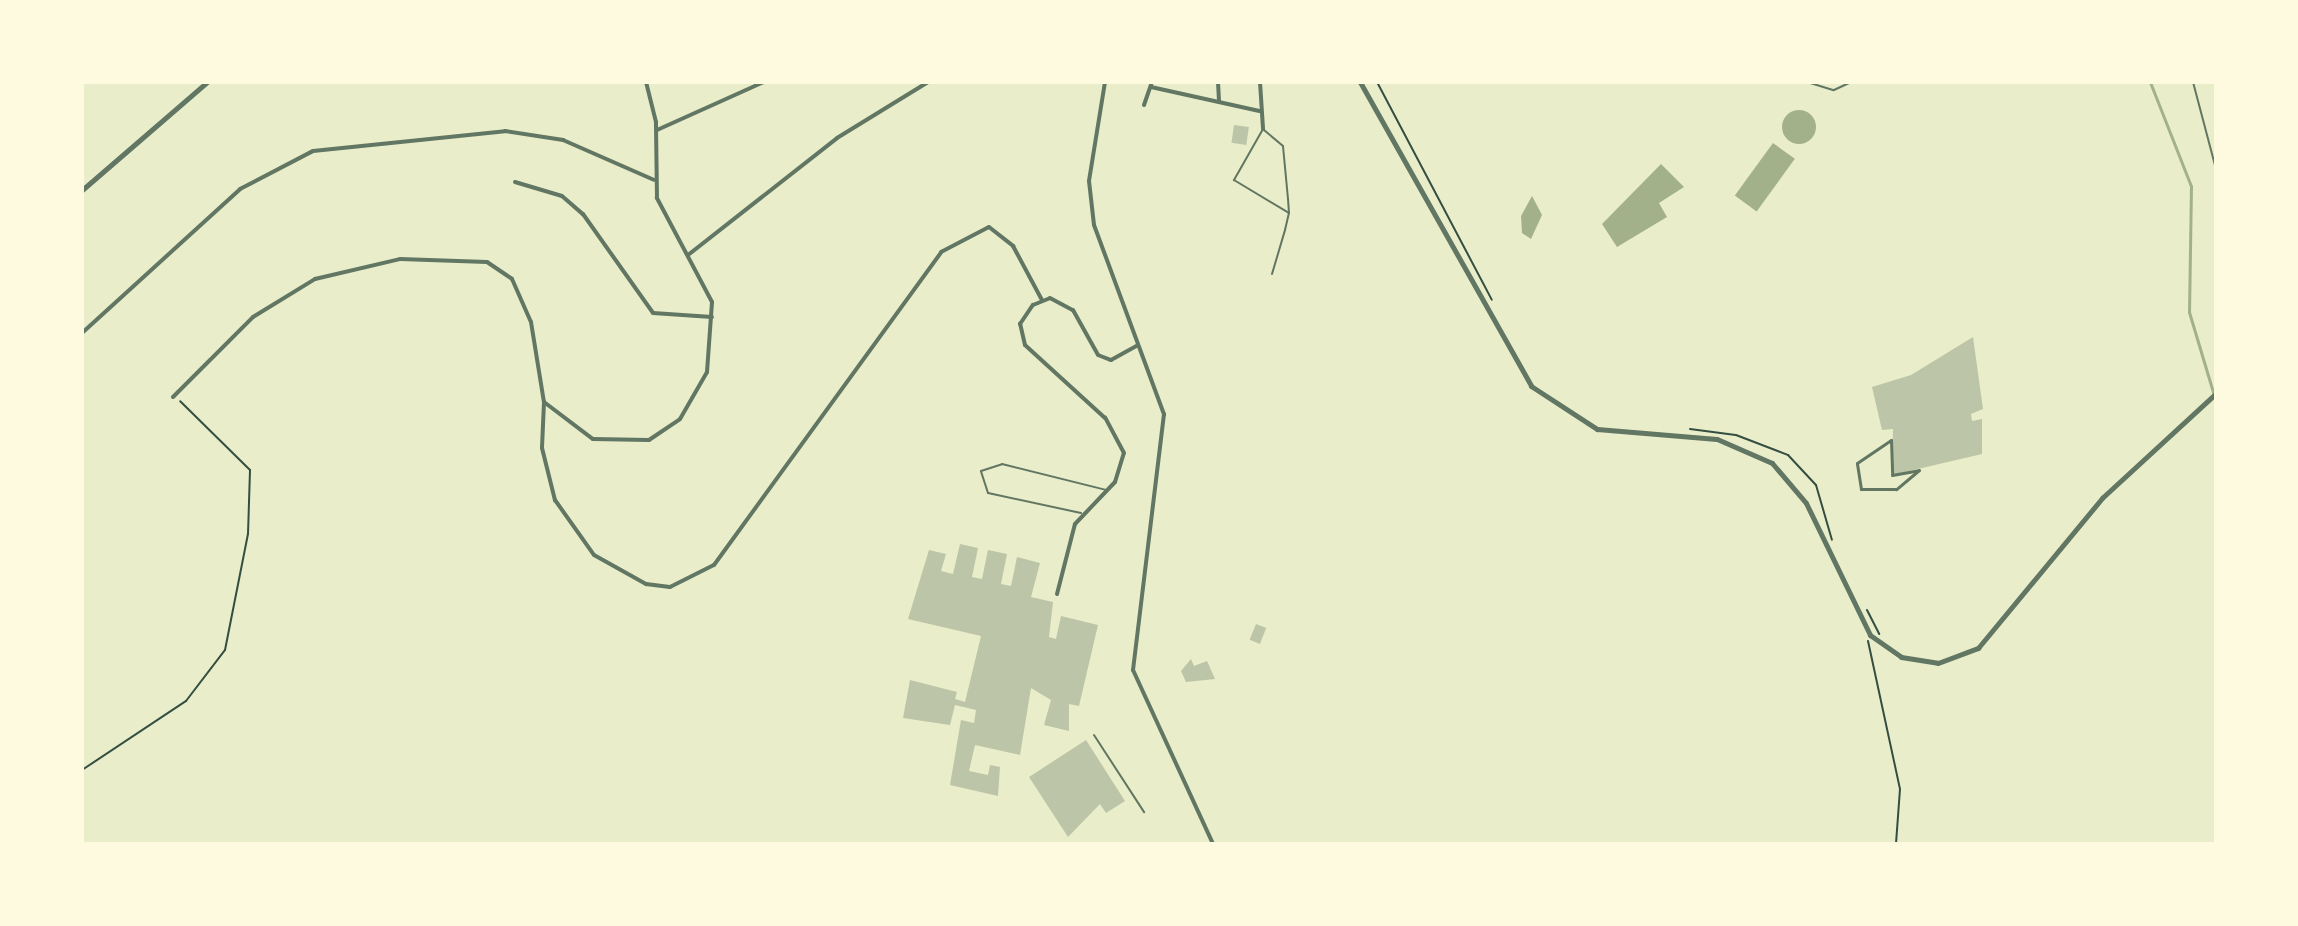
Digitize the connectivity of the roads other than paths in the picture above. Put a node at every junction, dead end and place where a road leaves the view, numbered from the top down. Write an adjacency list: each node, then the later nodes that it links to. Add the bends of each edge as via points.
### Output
1 (207, 82): 21 (street)
2 (646, 82): 17 (street)
3 (764, 82): 17 (street)
4 (928, 82): 23 (street, via 837,138)
5 (1105, 82): 28 (street, via 1091,205 1103,261)
6 (1218, 82): 13 (street)
7 (1260, 82): 15 (street)
8 (1360, 82): 29 (street, via 1531,386 1562,412 1610,433 1717,439 1772,463 1806,503 1870,635 1901,657 1938,663 1978,648 2102,498)
9 (1807, 82): 10 (lane, via 1834,90)
10 (1851, 82)
11 (2193, 82): 18 (lane)
12 (1151, 85): 13 (street); 14 (street)
13 (1219, 102): 15 (street)
14 (1144, 105)
15 (1259, 111): 16 (street)
16 (1263, 129): 22 (lane, via 1283,146); 22 (lane, via 1234,180)
17 (657, 130): 19 (street)
18 (2216, 169)
19 (654, 180): 23 (street); 27 (street, via 591,149 505,131 313,151 240,189)
20 (515, 182): 26 (street, via 573,204 616,251 653,313)
21 (82, 190)
22 (1289, 213): 24 (lane)
23 (688, 255): 26 (street, via 710,296)
24 (1272, 274)
25 (1042, 300): 28 (street, via 1073,310 1104,359); 31 (street, via 1013,246 989,227 941,252 714,565 679,585 656,587 624,575 579,539 548,484); 33 (street, via 1022,318 1022,338 1120,440 1123,464)
26 (712, 317): 31 (street, via 702,384 680,419 658,436 629,444 593,439)
27 (82, 333)
28 (1136, 346): 38 (street, via 1162,403 1165,428 1133,670)
29 (2216, 393)
30 (173, 397): 31 (street, via 237,331 298,287 344,268 458,256 494,266 519,288)
31 (544, 402)
32 (1891, 440): 32 (street, via 1857,463 1861,489 1896,489 1919,470 1892,475)
33 (1107, 491): 34 (street); 34 (lane, via 1002,464 981,471 988,493)
34 (1081, 513): 35 (street)
35 (1057, 594)
36 (1094, 735): 37 (lane)
37 (1144, 812)
38 (1213, 844)

